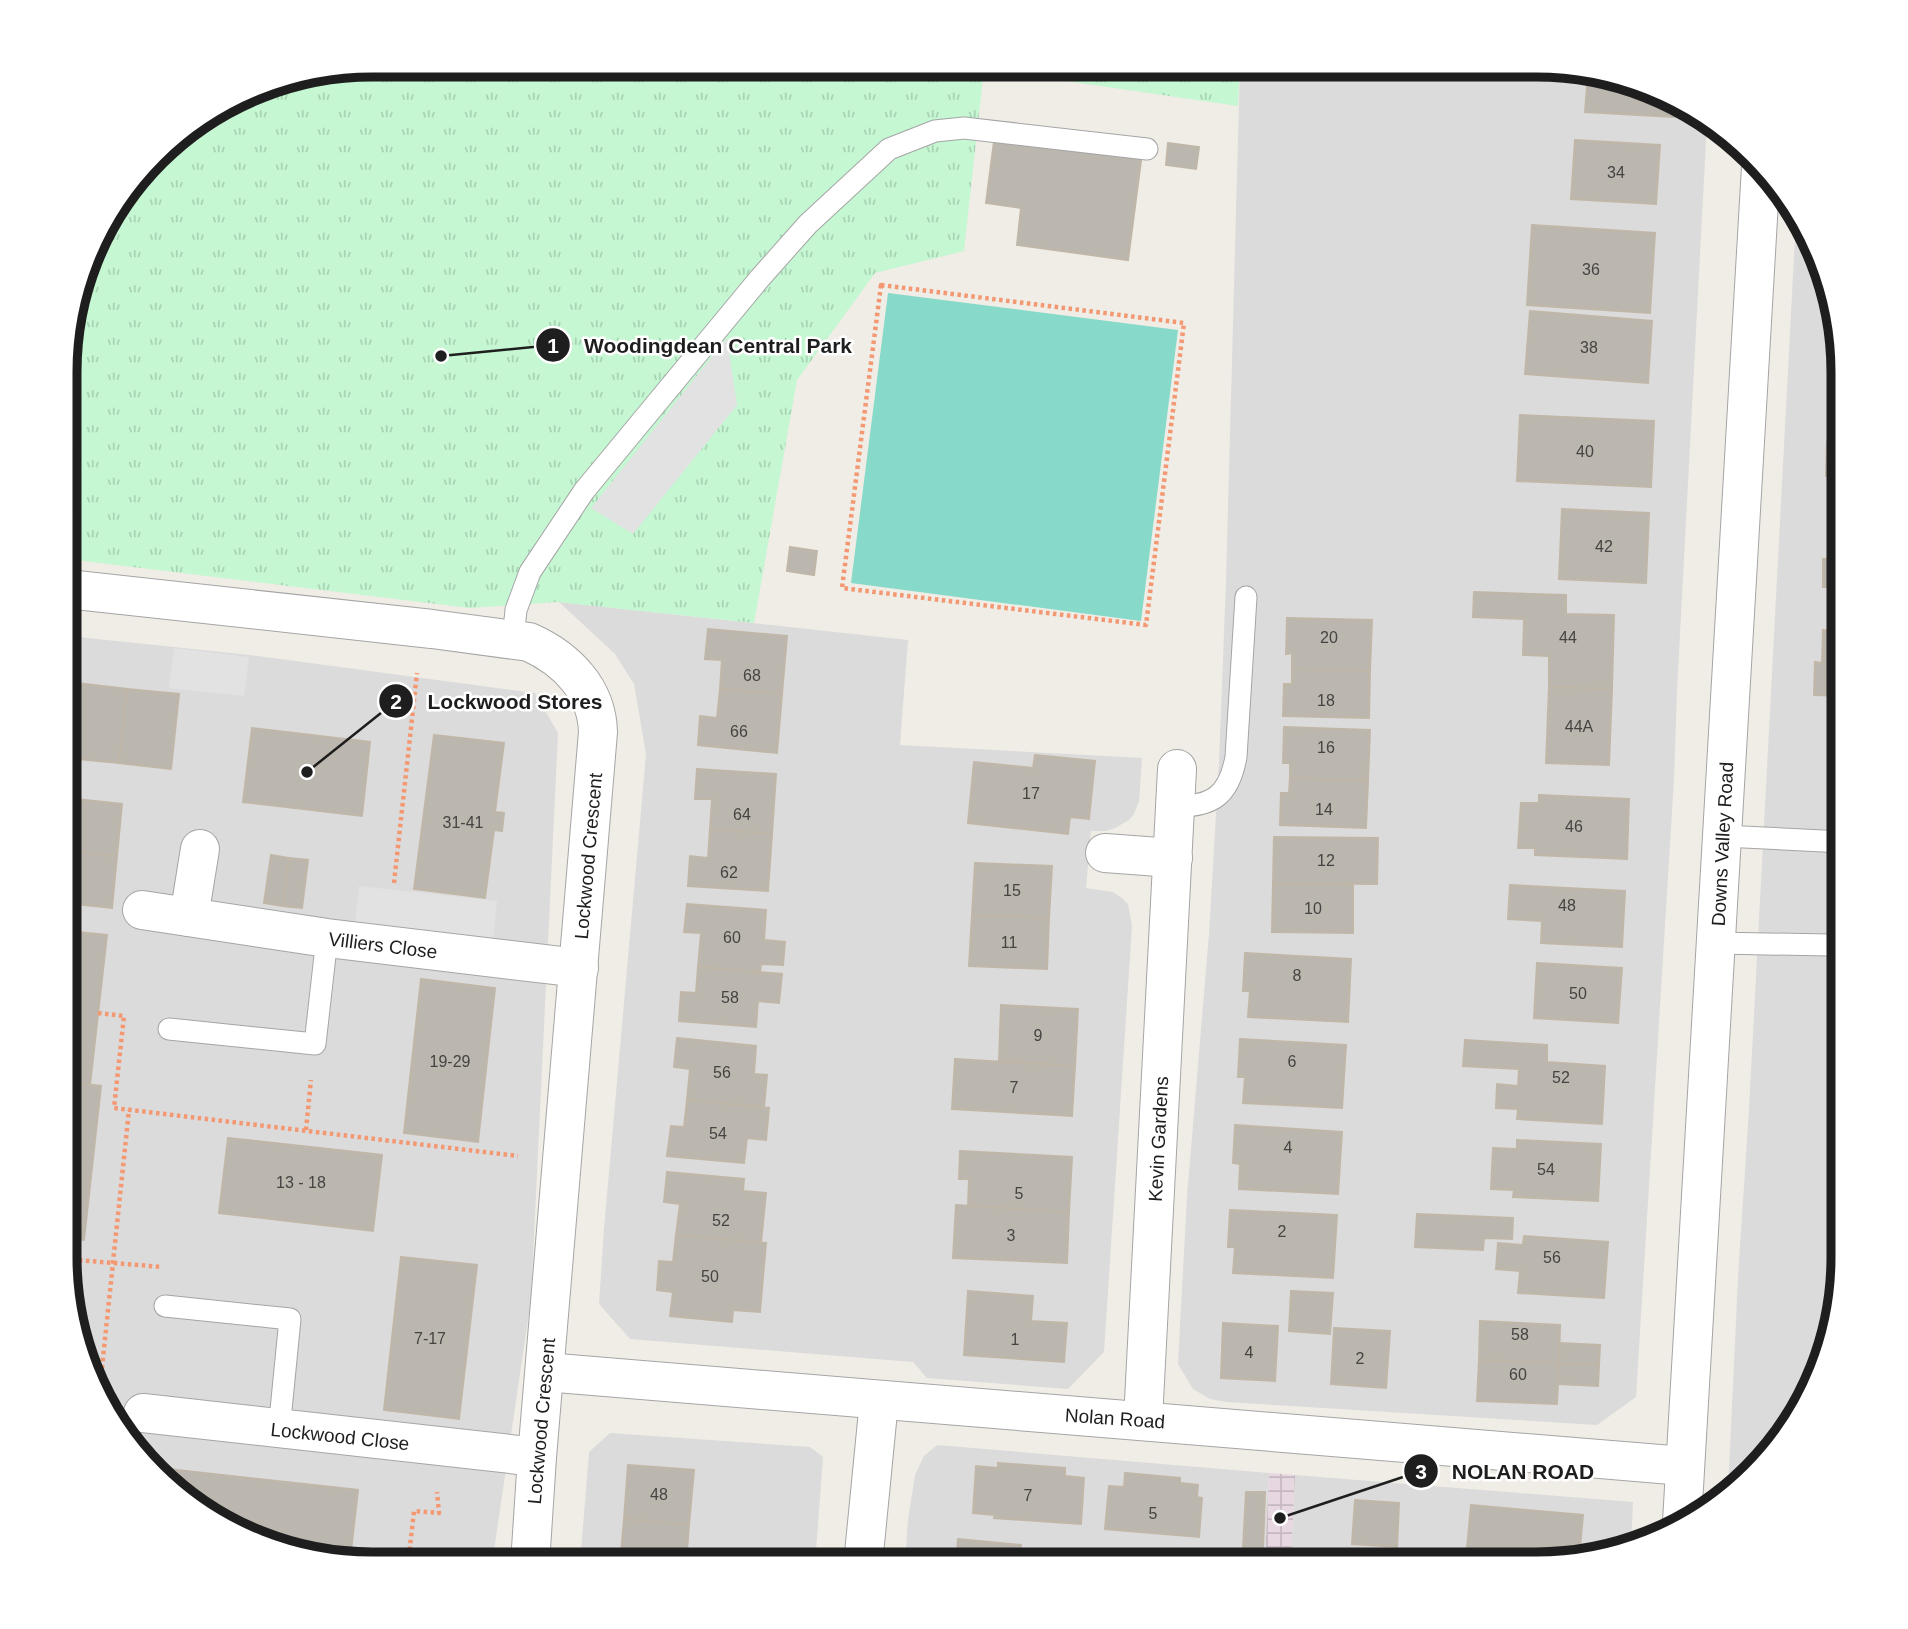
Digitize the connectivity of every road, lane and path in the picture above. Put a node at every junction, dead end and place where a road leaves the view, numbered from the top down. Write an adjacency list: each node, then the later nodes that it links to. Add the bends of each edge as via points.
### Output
1 (1147, 149): 6 (lane, via 975,127 936,131 888,149 808,224 760,278 584,491 530,572 516,610)
2 (1760, 180): 11 (street, Downs Valley Road)
3 (881, 285): 3 (path, via 1184,323 1146,625 842,588)
4 (77, 590): 6 (street, Lockwood Crescent)
5 (1246, 597): 8 (lane, via 1233,773 1213,800 1194,806)
6 (513, 639): 22 (street, Lockwood Crescent, via 543,648 570,668 596,711)
7 (418, 666): 16 (path)
8 (1176, 787): 15 (street, Kevin Gardens)
9 (77, 794): 10 (path)
10 (80, 794)
11 (1723, 836): 12 (lane); 20 (street, Downs Valley Road)
12 (1831, 841)
13 (200, 849): 18 (street)
14 (1105, 853): 15 (street)
15 (1173, 859): 36 (street, Kevin Gardens)
16 (394, 883)
17 (142, 910): 18 (street, Villiers Close)
18 (189, 917): 19 (street, Villiers Close)
19 (327, 938): 22 (street, Villiers Close); 25 (lane)
20 (1716, 943): 21 (lane); 39 (street, Downs Valley Road)
21 (1829, 945)
22 (579, 968): 32 (street, Lockwood Crescent)
23 (98, 1013): 26 (path, via 124,1016 114,1108)
24 (169, 1029): 25 (lane)
25 (314, 1044): 27 (path)
26 (129, 1110): 27 (path); 30 (path)
27 (306, 1130): 28 (path)
28 (522, 1156)
29 (77, 1260): 30 (path)
30 (113, 1263): 31 (path, via 170,1268); 33 (path)
31 (165, 1306): 37 (lane, via 290,1319)
32 (545, 1372): 34 (street, Nolan Road); 38 (street, Lockwood Crescent)
33 (101, 1375)
34 (879, 1401): 36 (street, Nolan Road); 44 (street)
35 (143, 1413): 37 (street, Lockwood Close)
36 (1143, 1420): 39 (street, Nolan Road)
37 (279, 1430): 38 (street, Lockwood Close)
38 (537, 1457): 43 (street, Lockwood Crescent)
39 (1684, 1466): 41 (street, Downs Valley Road)
40 (436, 1487): 42 (path, via 439,1513 414,1511)
41 (1682, 1513)
42 (409, 1552)
43 (531, 1552)
44 (864, 1552)

